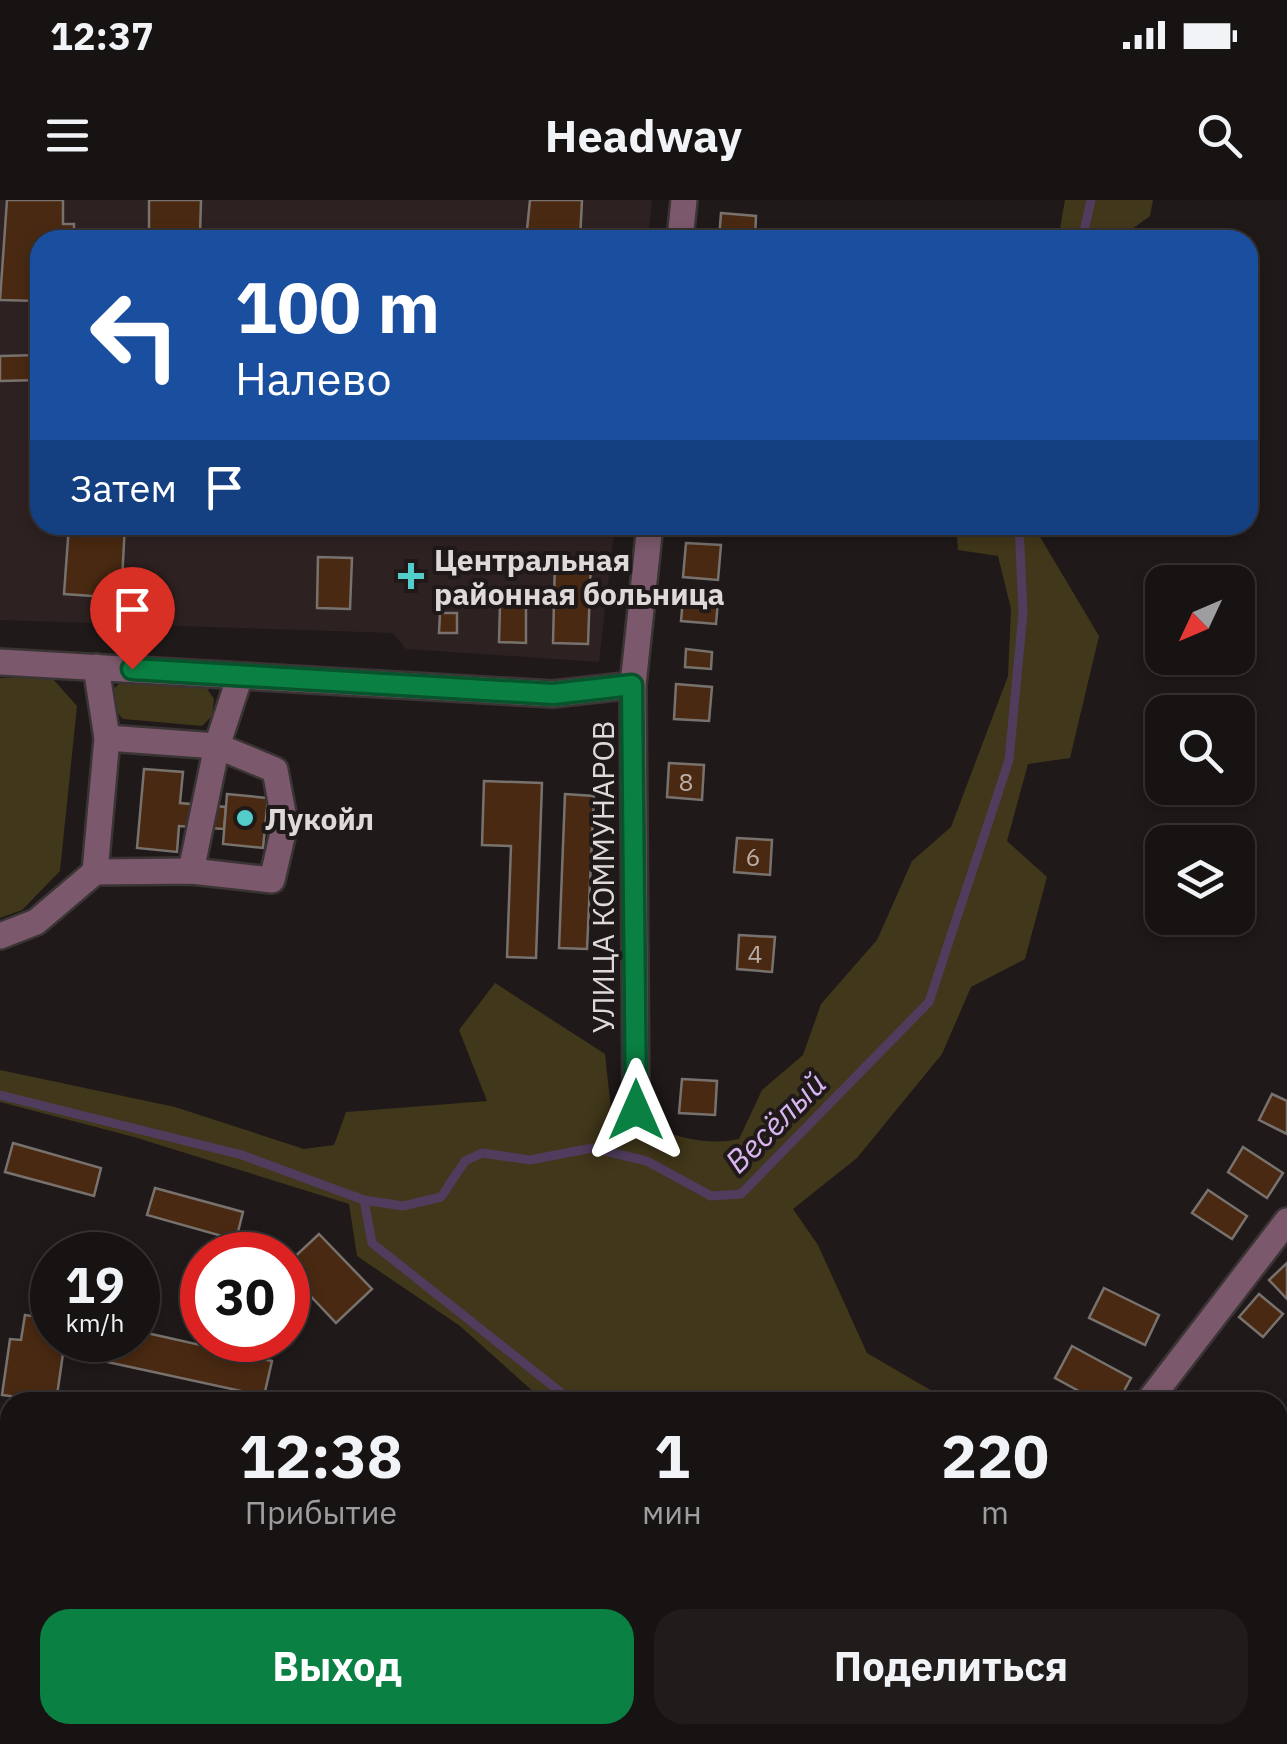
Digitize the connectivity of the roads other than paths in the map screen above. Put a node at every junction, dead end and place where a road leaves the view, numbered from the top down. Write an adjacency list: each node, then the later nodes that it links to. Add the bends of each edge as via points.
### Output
1 (684, 200): 2 (street)
2 (681, 230)
3 (649, 535): 7 (street, УЛИЦА КОММУНАРОВ)
4 (0, 662): 5 (street)
5 (96, 667): 6 (street); 8 (street)
6 (240, 676): 7 (street, via 553,694); 9 (street)
7 (632, 685): 13 (street, УЛИЦА КОММУНАРОВ)
8 (107, 738): 9 (street); 11 (street)
9 (217, 746): 10 (street); 10 (street, via 275,770 285,824 272,880)
10 (191, 870): 11 (street)
11 (94, 872): 12 (street, via 36,922)
12 (0, 936)
13 (636, 1110)
14 (1287, 1220): 15 (street)
15 (1156, 1392)

